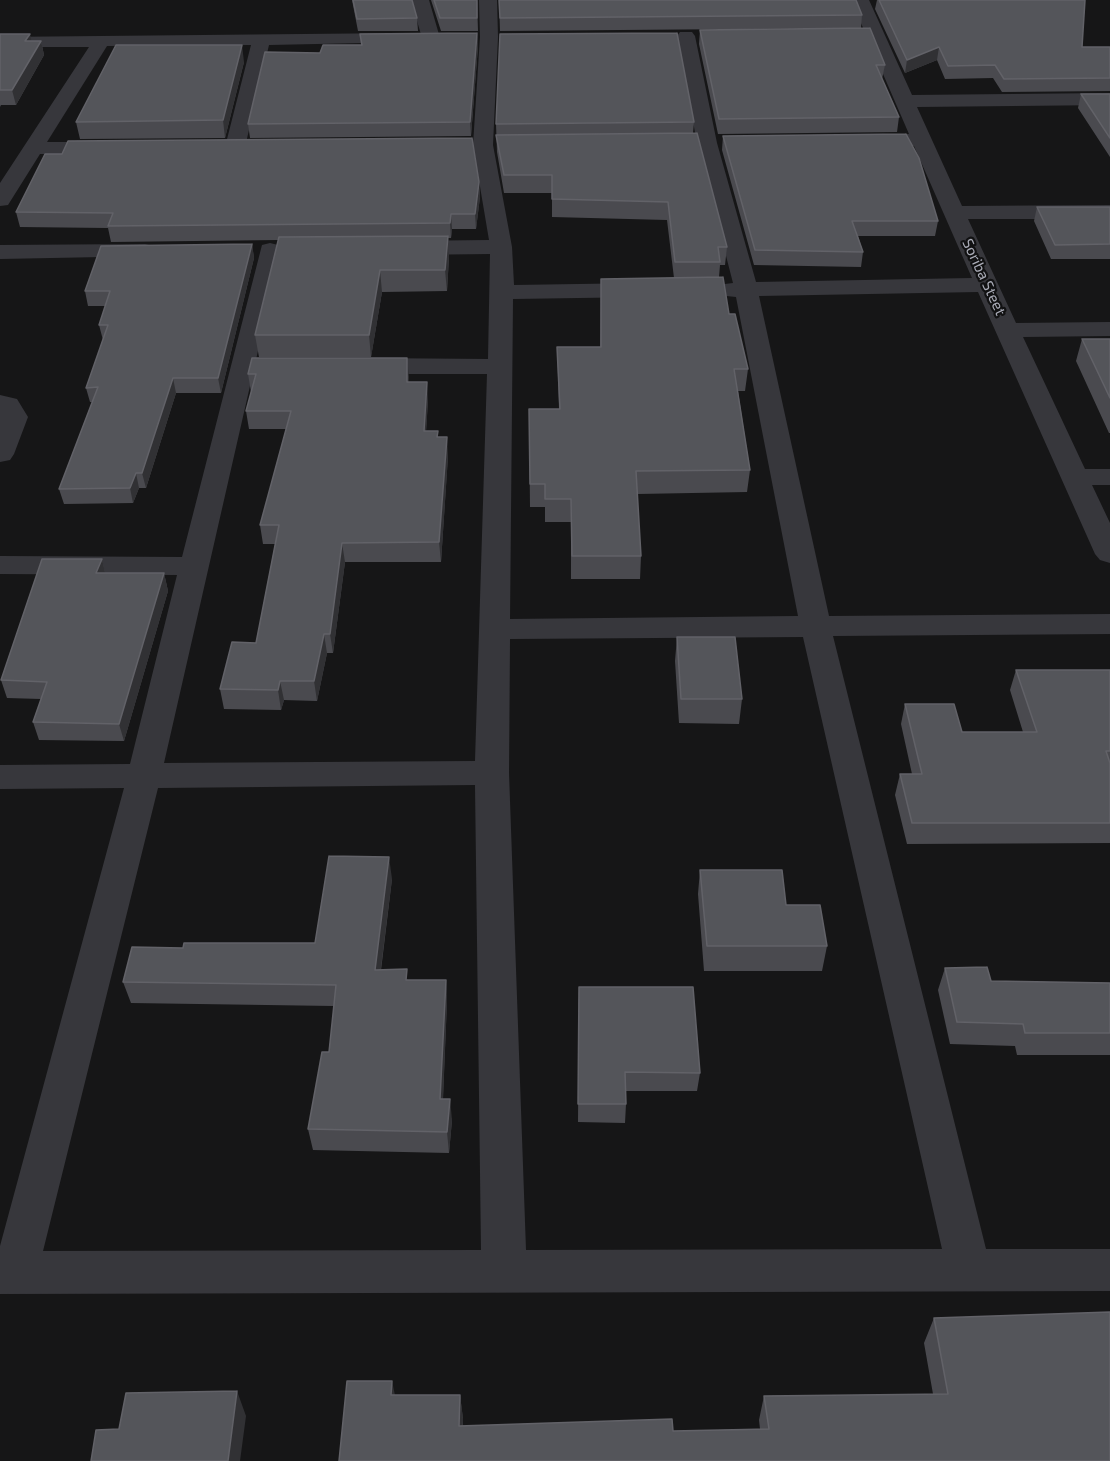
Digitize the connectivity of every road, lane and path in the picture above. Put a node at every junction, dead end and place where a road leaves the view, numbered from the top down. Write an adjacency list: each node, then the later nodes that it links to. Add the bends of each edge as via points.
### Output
1 (420, 0): 8 (street)
2 (488, 0): 7 (street)
3 (868, 1): 5 (street, Soriba Steet)
4 (853, 35): 5 (street)
5 (877, 35): 13 (street, Soriba Steet)
6 (686, 36): 30 (street, via 707,143)
7 (480, 37): 8 (street); 24 (street, via 483,145)
8 (430, 38): 9 (street)
9 (261, 40): 11 (street); 17 (street)
10 (0, 42): 11 (street)
11 (101, 42): 19 (street)
12 (1110, 99): 13 (street)
13 (905, 101): 14 (street, Soriba Steet)
14 (922, 140): 15 (street); 23 (street, Soriba Steet)
15 (839, 141)
16 (211, 147): 17 (street)
17 (235, 147): 18 (street)
18 (259, 147)
19 (32, 148): 20 (street); 21 (street)
20 (128, 148)
21 (1, 195)
22 (1110, 212): 23 (street)
23 (955, 213): 29 (street, Soriba Steet)
24 (501, 247): 25 (street); 33 (street)
25 (386, 249)
26 (270, 250): 44 (street, via 254,366)
27 (164, 251): 28 (street)
28 (0, 252)
29 (986, 285): 30 (street); 35 (street, Soriba Steet)
30 (746, 289): 32 (street); 46 (street)
31 (664, 290): 33 (street)
32 (699, 290)
33 (502, 292): 37 (street)
34 (1110, 329): 35 (street)
35 (1008, 330): 40 (street, Soriba Steet)
36 (336, 366): 37 (street)
37 (500, 366): 47 (street)
38 (0, 403): 39 (street, via 8,405 15,417)
39 (0, 454)
40 (1074, 477): 41 (street); 42 (street, Soriba Steet)
41 (1110, 477)
42 (1110, 554)
43 (0, 565): 44 (street)
44 (194, 566): 49 (street)
45 (1110, 624): 46 (street)
46 (816, 628): 47 (street); 53 (street)
47 (495, 629): 48 (street)
48 (492, 773): 49 (street); 52 (street)
49 (144, 776): 50 (street); 54 (street)
50 (0, 777)
51 (1110, 1270): 53 (street)
52 (504, 1271): 53 (street); 54 (street)
53 (969, 1271)
54 (7, 1273)

